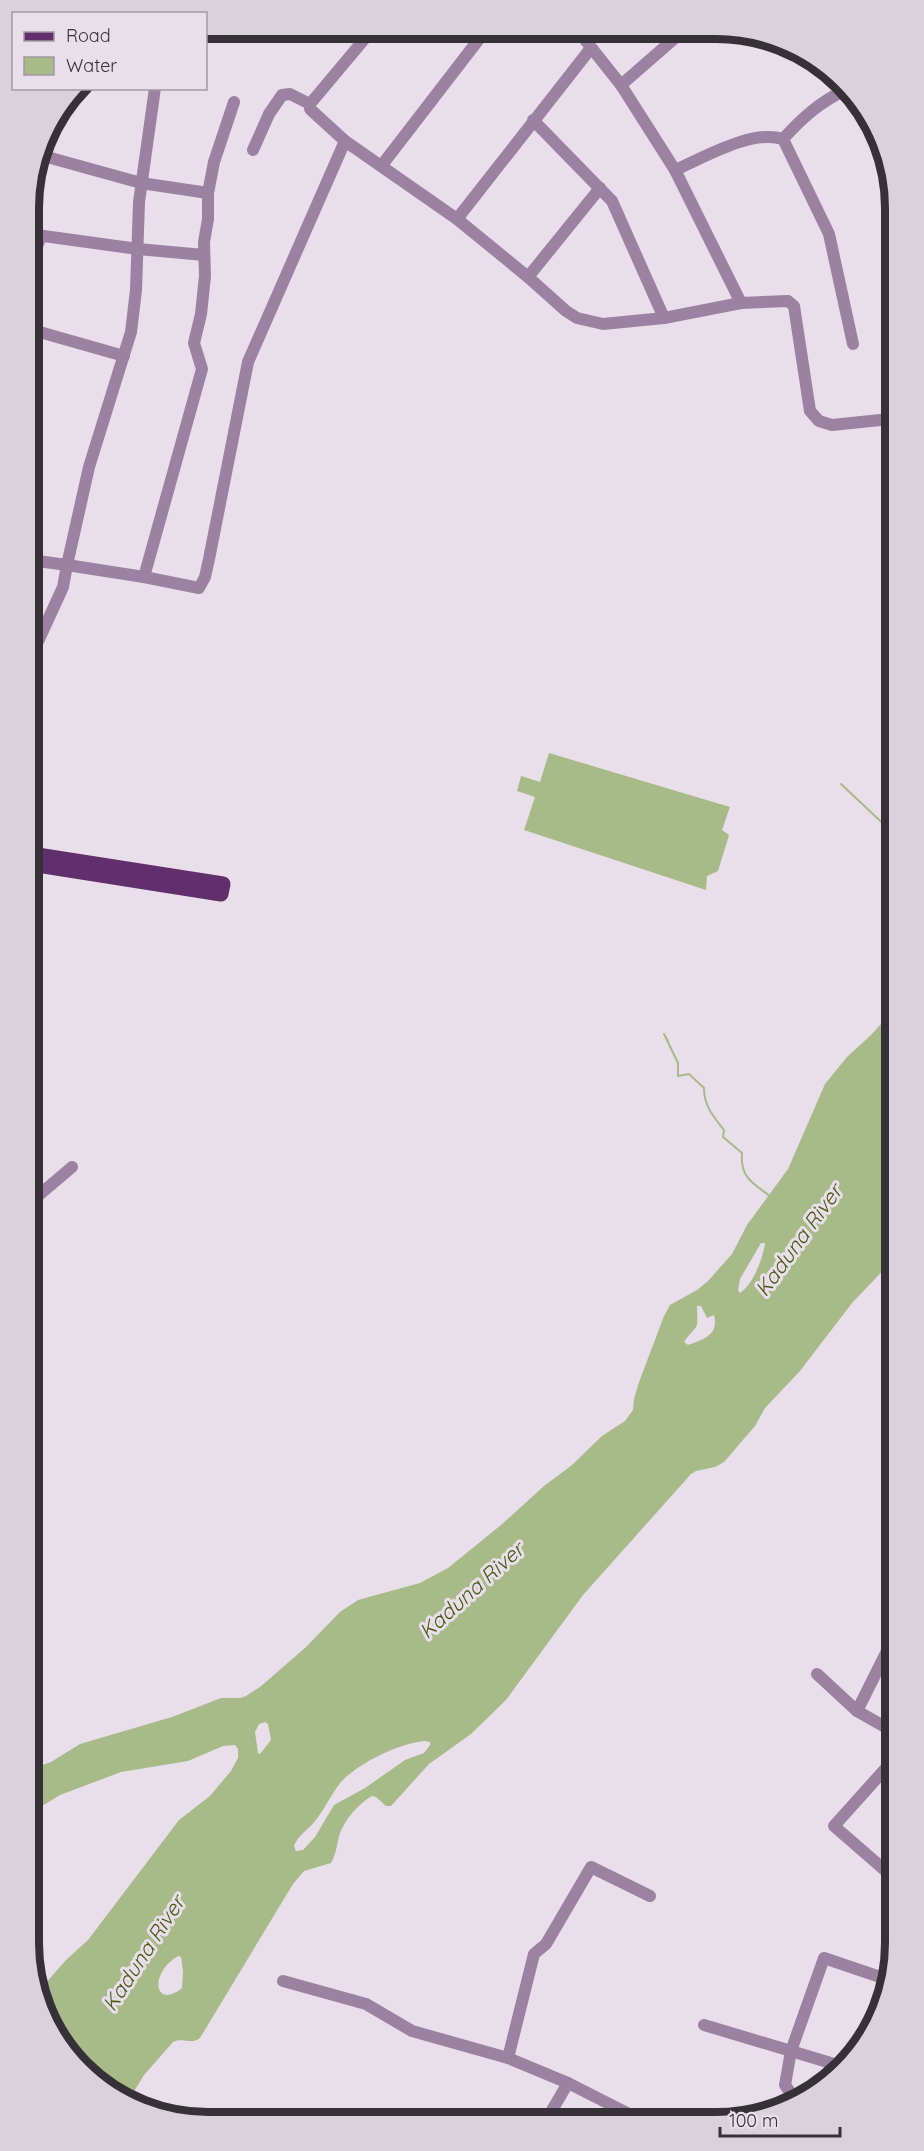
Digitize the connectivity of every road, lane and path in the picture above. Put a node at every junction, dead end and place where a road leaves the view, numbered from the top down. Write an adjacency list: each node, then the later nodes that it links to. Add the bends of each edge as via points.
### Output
1 (364, 39): 10 (street)
2 (479, 39): 16 (street)
3 (584, 39): 5 (street)
4 (675, 39): 6 (street)
5 (591, 48): 6 (street); 11 (street)
6 (621, 85): 17 (street)
7 (155, 90): 18 (street)
8 (839, 93): 12 (street, via 803,117)
9 (234, 102): 20 (street)
10 (310, 104): 13 (street, via 310,109); 14 (street, via 290,94 282,95)
11 (532, 120): 19 (street); 21 (street)
12 (783, 139): 17 (street, via 772,136 746,140); 29 (street, via 829,234)
13 (345, 141): 16 (street); 34 (street, via 248,362 202,584 199,588)
14 (253, 150)
15 (47, 157): 18 (street)
16 (382, 165): 21 (street)
17 (675, 170): 26 (street)
18 (141, 183): 20 (street); 23 (street)
19 (600, 188): 25 (street); 27 (street, via 620,217)
20 (208, 193): 24 (street)
21 (457, 219): 25 (street)
22 (39, 236): 23 (street)
23 (138, 249): 24 (street); 30 (street, via 131,332)
24 (204, 255): 34 (street, via 201,314 194,344 202,369)
25 (528, 277): 27 (street, via 566,311 586,321 603,324)
26 (741, 303): 27 (street); 31 (street, via 788,301 794,306 810,411 819,421 832,425)
27 (664, 318)
28 (39, 332): 30 (street)
29 (853, 345)
30 (124, 356): 33 (street, via 89,467)
31 (885, 420)
32 (39, 561): 33 (street)
33 (67, 566): 34 (street); 36 (street, via 63,587)
34 (144, 577)
35 (39, 623): 36 (street)
36 (46, 623): 37 (street)
37 (39, 639)
38 (39, 856): 40 (main road)
39 (39, 864): 40 (main road)
40 (81, 867): 41 (main road, via 223,884)
41 (221, 894)
42 (72, 1167): 43 (street)
43 (39, 1196)
44 (885, 1655): 46 (street)
45 (817, 1674): 46 (street)
46 (857, 1711): 47 (street)
47 (885, 1727)
48 (885, 1768): 49 (street, via 834,1826)
49 (885, 1870)
50 (650, 1896): 55 (street, via 591,1867 546,1944 534,1954)
51 (882, 1977): 54 (street, via 824,1958)
52 (283, 1981): 55 (street, via 366,2004 412,2031)
53 (704, 2025): 54 (street)
54 (791, 2052): 56 (street); 58 (street, via 785,2085)
55 (508, 2058): 57 (street)
56 (833, 2064)
57 (568, 2083): 59 (street); 60 (street)
58 (791, 2095)
59 (551, 2112)
60 (625, 2112)

